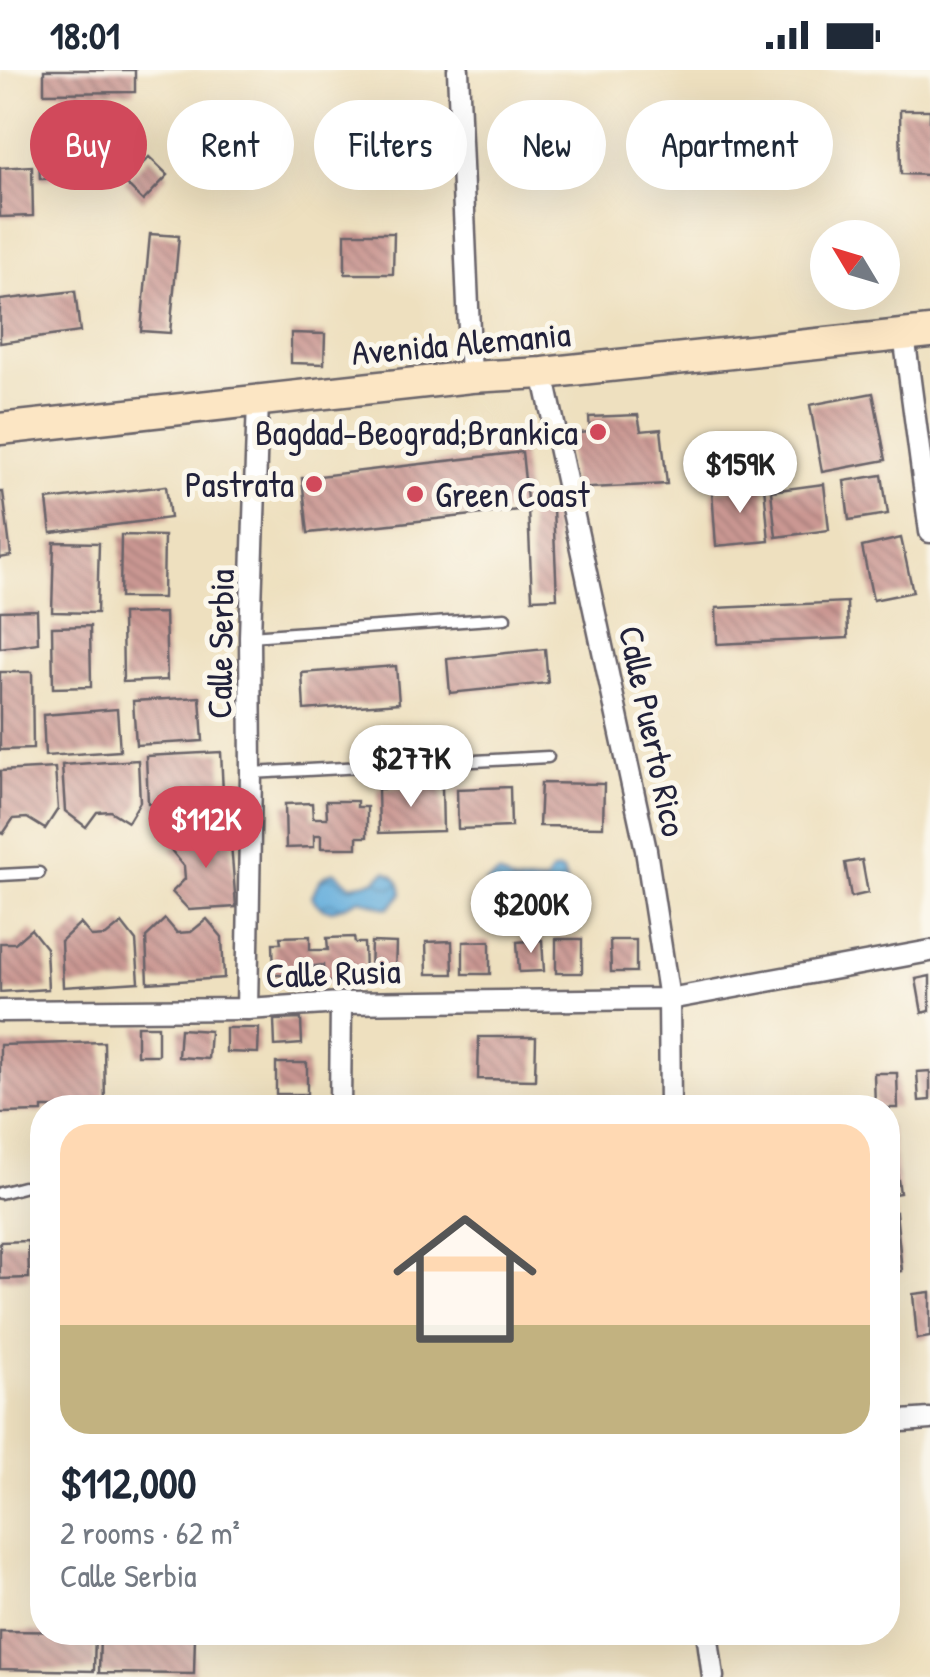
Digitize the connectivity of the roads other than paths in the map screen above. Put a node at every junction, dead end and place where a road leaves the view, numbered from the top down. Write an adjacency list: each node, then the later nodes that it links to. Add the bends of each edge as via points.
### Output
1 (458, 70): 4 (street)
2 (917, 333): 3 (street, Avenida Alemania); 7 (street)
3 (543, 373): 4 (street, Avenida Alemania); 15 (street, Calle Puerto Rico, via 646,850)
4 (471, 378): 5 (street, Avenida Alemania)
5 (258, 401): 6 (street, Avenida Alemania); 9 (street, Calle Serbia)
6 (0, 429)
7 (930, 532)
8 (505, 618): 9 (lane)
9 (250, 636): 11 (street, Calle Serbia)
10 (548, 756): 11 (lane)
11 (251, 773): 17 (street, Calle Serbia)
12 (39, 872): 13 (lane)
13 (0, 875)
14 (930, 951): 15 (street, Calle Rusia)
15 (670, 999): 16 (street, Calle Rusia); 20 (street, Calle Puerto Rico)
16 (340, 1004): 17 (street, Calle Rusia); 19 (street)
17 (247, 1009): 18 (street, Calle Rusia)
18 (0, 1011)
19 (340, 1095)
20 (670, 1095)
21 (23, 1188): 22 (lane)
22 (0, 1193)
23 (930, 1419): 24 (street)
24 (900, 1421)
25 (709, 1645): 26 (street)
26 (713, 1677)

